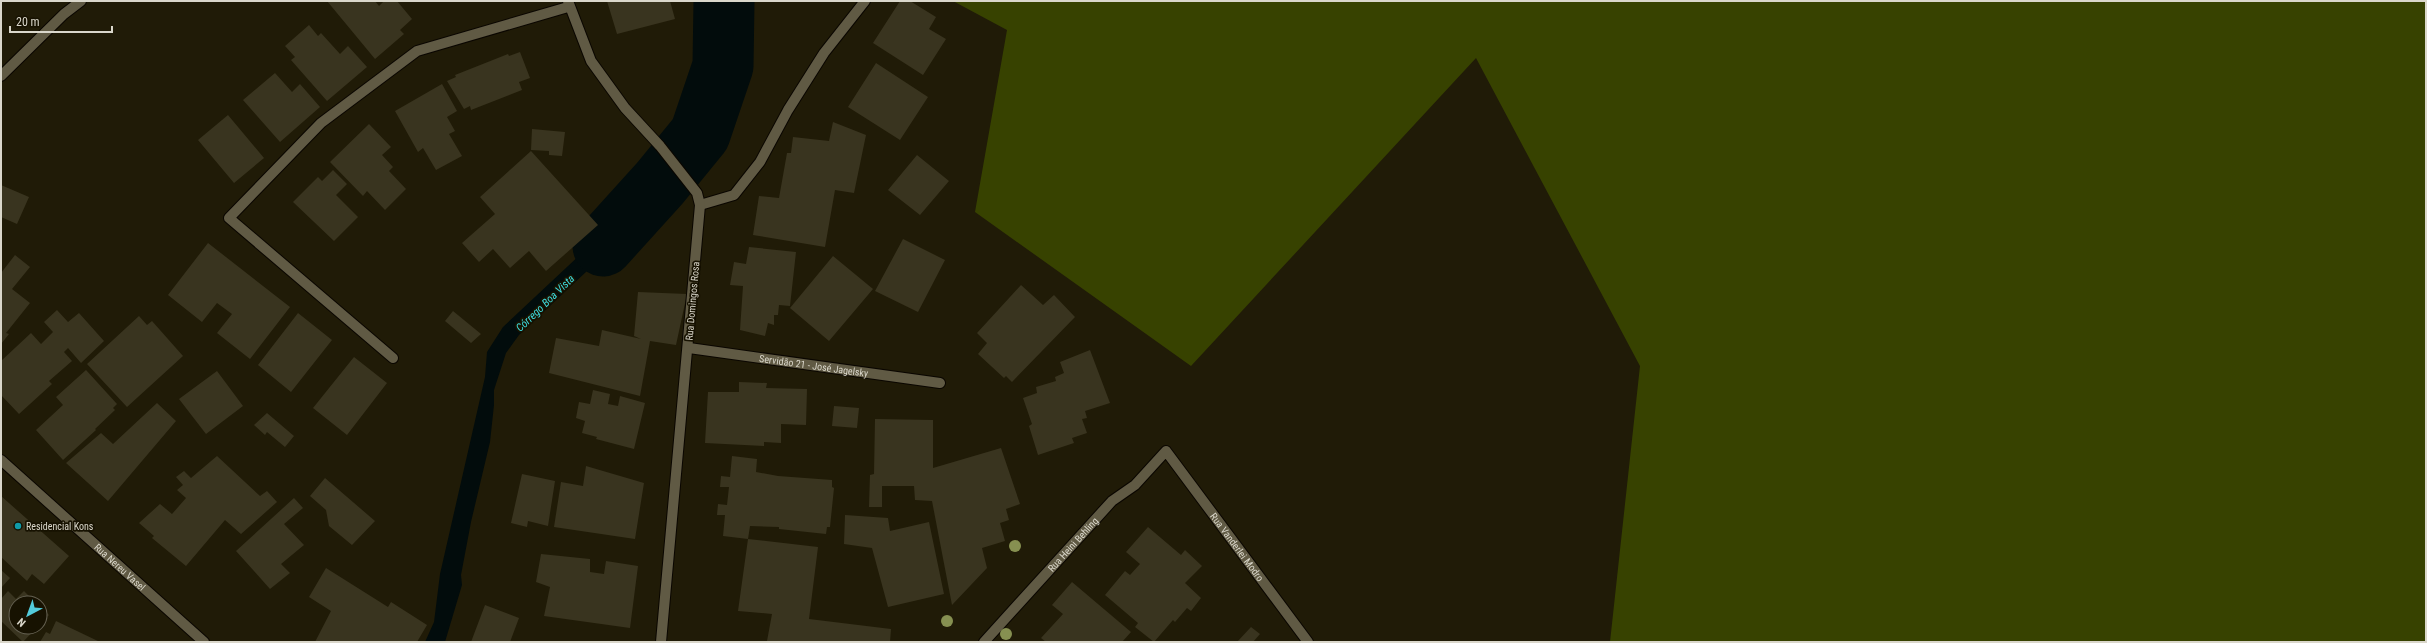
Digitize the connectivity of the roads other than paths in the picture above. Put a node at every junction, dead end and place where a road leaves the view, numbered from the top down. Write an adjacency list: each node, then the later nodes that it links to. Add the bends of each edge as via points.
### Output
1 (81, 1): 4 (street, via 64,14)
2 (865, 1): 5 (street, via 824,53 756,168 734,195)
3 (568, 4): 5 (street, Rua Domingos Rosa, via 591,61 625,108 697,192); 7 (street, via 417,51 321,123 229,218)
4 (1, 76)
5 (700, 206): 6 (street, Rua Domingos Rosa)
6 (689, 348): 8 (street, Servidão 21 - José Jagelsky); 12 (street, Rua Domingos Rosa)
7 (393, 358)
8 (940, 383)
9 (1166, 451): 13 (street, Rua Heini Behling, via 1135,485 1112,501); 14 (street, Rua Vanderlei Modro)
10 (1, 460): 11 (street, Rua Nereu Vasel)
11 (204, 642)
12 (661, 642)
13 (984, 642)
14 (1308, 642)

